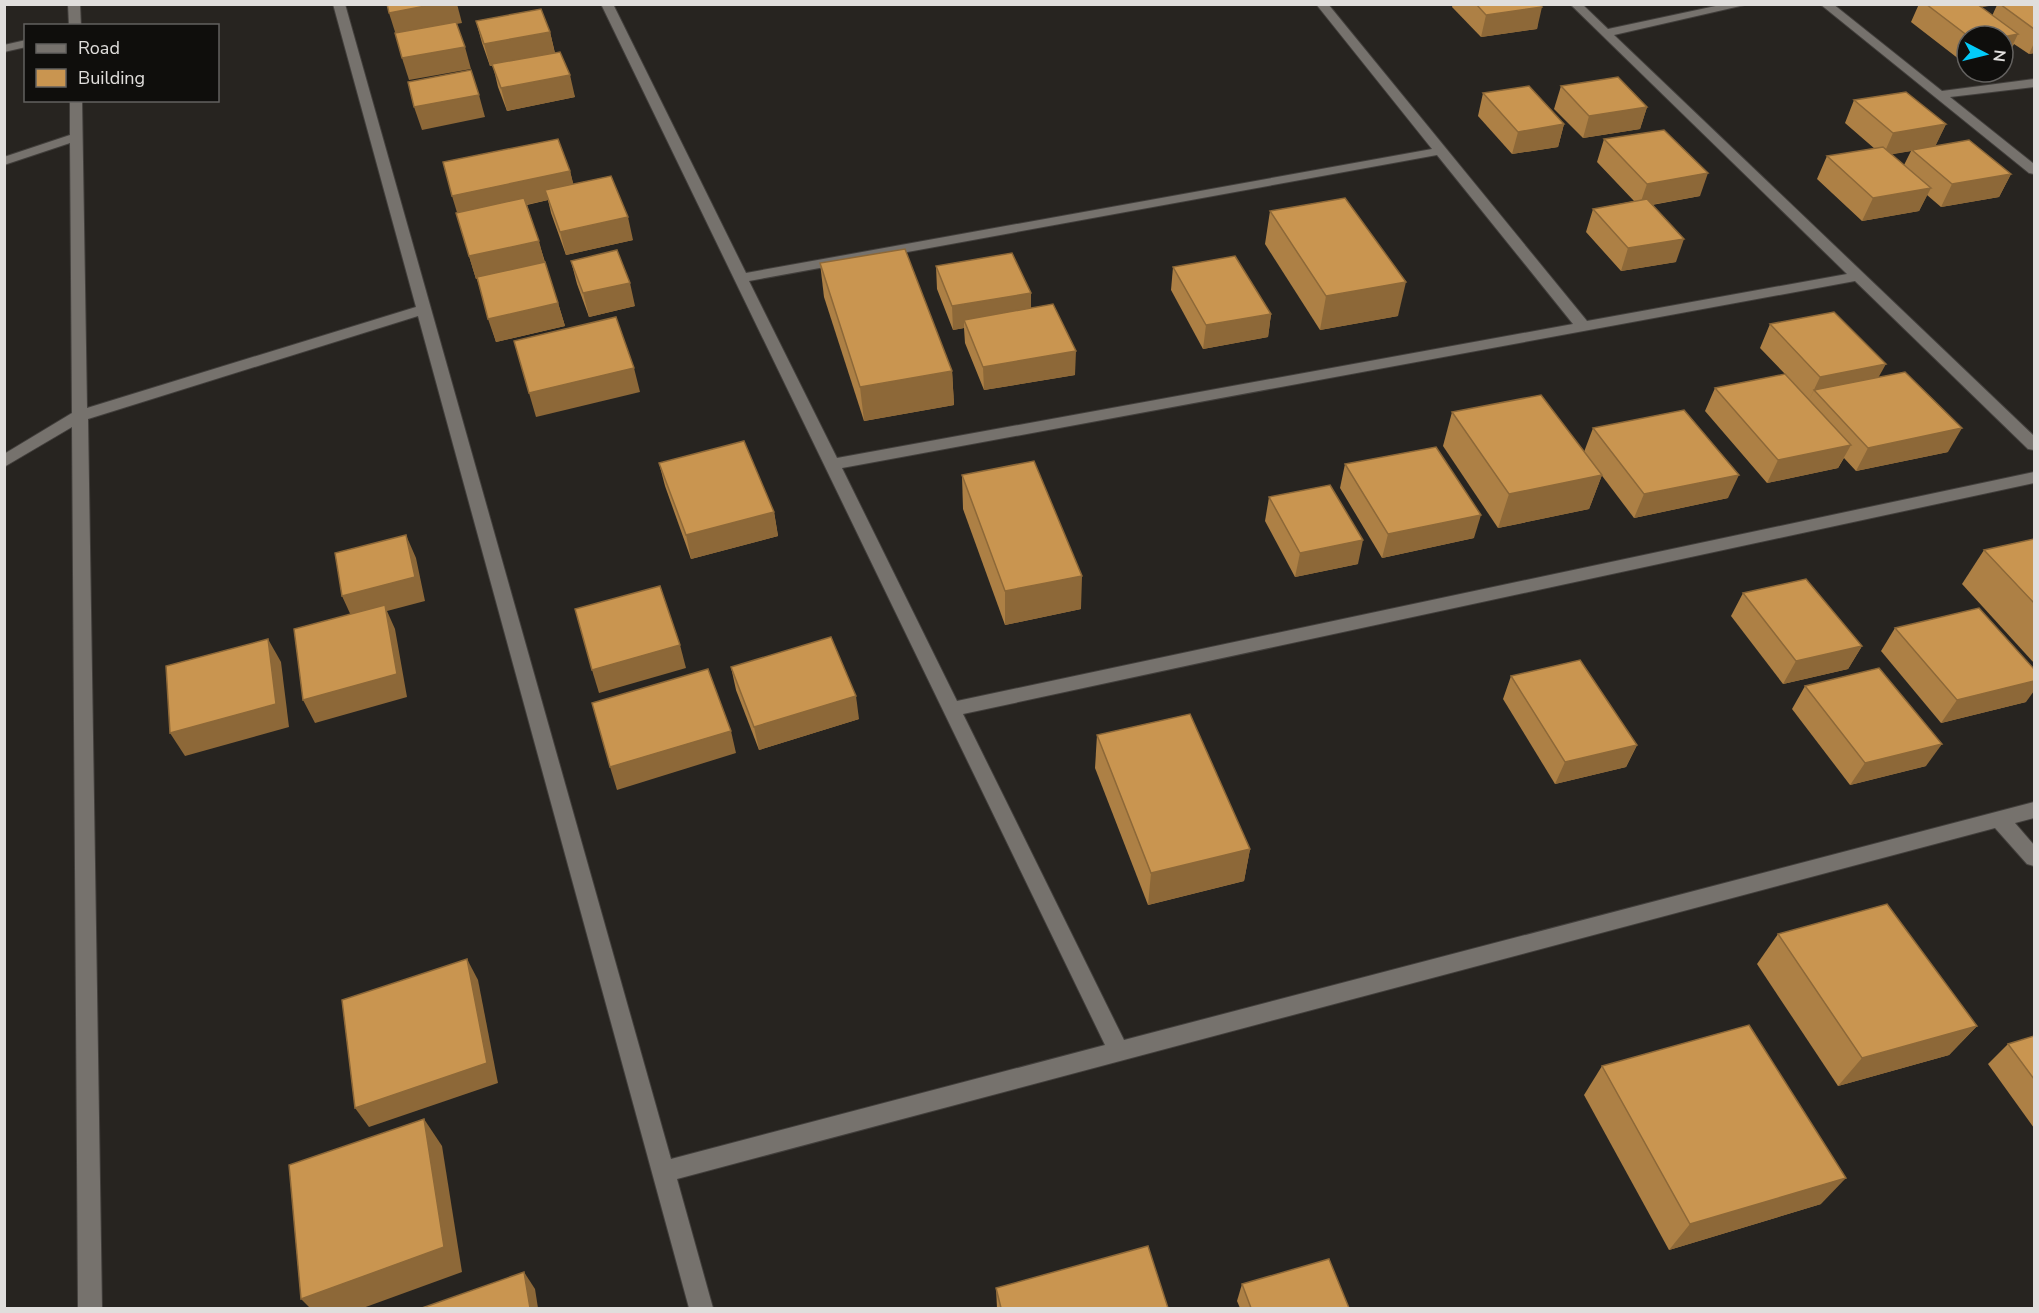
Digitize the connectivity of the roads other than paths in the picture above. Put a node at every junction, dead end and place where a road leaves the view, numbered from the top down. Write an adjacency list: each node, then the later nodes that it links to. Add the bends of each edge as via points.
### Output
1 (74, 4): 8 (street)
2 (339, 4): 21 (street)
3 (607, 4): 20 (street)
4 (1321, 4): 16 (street)
5 (1575, 4): 9 (street)
6 (1743, 4): 9 (street)
7 (1825, 4): 13 (street)
8 (75, 24)
9 (1605, 33): 19 (street)
10 (24, 44): 11 (street)
11 (4, 49)
12 (2034, 83): 13 (street)
13 (1939, 95): 18 (street)
14 (75, 102): 15 (street)
15 (76, 137): 17 (street); 23 (street)
16 (1440, 151): 20 (street); 22 (street)
17 (4, 160)
18 (2034, 170)
19 (1858, 276): 22 (street); 24 (street)
20 (741, 278): 26 (street)
21 (424, 309): 23 (street); 33 (street)
22 (1583, 326): 26 (street)
23 (79, 416): 25 (street); 34 (street)
24 (2034, 445)
25 (4, 462)
26 (832, 464): 28 (street)
27 (2034, 477): 28 (street)
28 (951, 709): 32 (street)
29 (2034, 810): 30 (street)
30 (1999, 819): 31 (street); 32 (street)
31 (2034, 858)
32 (1119, 1052): 33 (street)
33 (663, 1172): 35 (street)
34 (90, 1308)
35 (701, 1308)

